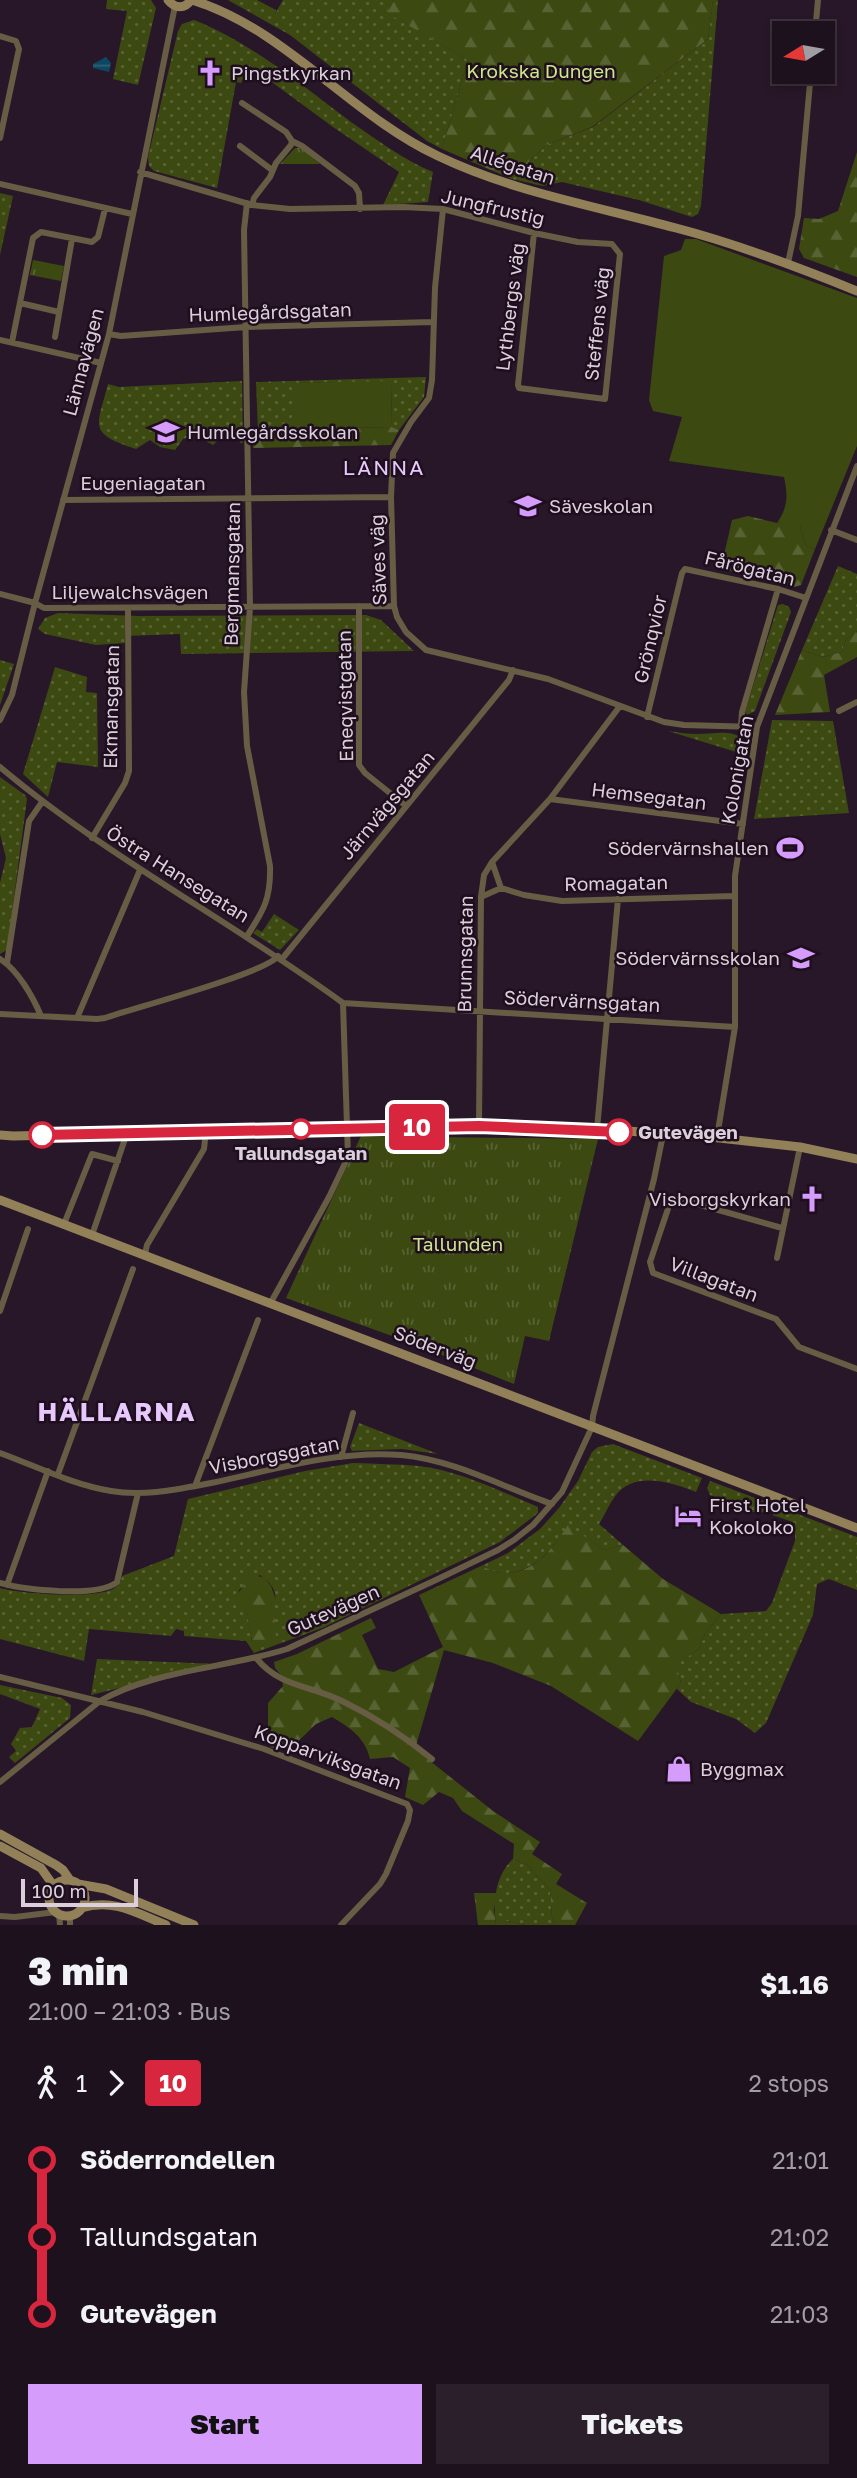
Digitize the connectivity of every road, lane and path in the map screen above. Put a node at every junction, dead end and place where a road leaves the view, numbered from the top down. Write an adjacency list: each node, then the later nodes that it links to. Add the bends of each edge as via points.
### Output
1 (192, 0): 3 (street, Allégatan, via 184,6); 22 (street, Allégatan, via 260,33 383,123 444,160 504,183 679,228)
2 (818, 0): 4 (street)
3 (171, 3): 12 (street, Lännavägen)
4 (816, 21)
5 (0, 36): 8 (street, via 16,41 19,49)
6 (810, 84): 22 (street, via 798,216)
7 (242, 103): 9 (street, via 286,132)
8 (0, 138)
9 (292, 141): 11 (street); 16 (street, via 355,186)
10 (240, 146): 11 (street)
11 (272, 170): 14 (street)
12 (140, 173): 14 (street, Jungfrustig); 18 (street, Lännavägen)
13 (0, 184): 15 (street)
14 (250, 204): 16 (street, Jungfrustig); 27 (street, Bergmansgatan, via 244,230)
15 (105, 209): 18 (street); 20 (street, via 98,237 92,242)
16 (360, 209): 17 (street, Jungfrustig)
17 (443, 209): 19 (street, Jungfrustig); 26 (street, Säves väg)
18 (132, 214): 28 (street, Lännavägen)
19 (534, 233): 21 (street, Jungfrustig); 33 (street, Lythbergs väg)
20 (72, 239): 24 (street, via 41,232 33,238); 25 (street)
21 (617, 248): 33 (street, Steffens väg, via 605,399)
22 (788, 263): 23 (street, Allégatan)
23 (857, 291)
24 (20, 303): 25 (street); 31 (street)
25 (59, 312): 29 (street)
26 (433, 322): 27 (street, Humlegårdsgatan); 35 (street, Säves väg, via 429,398 393,453)
27 (246, 327): 28 (street, Humlegårdsgatan); 37 (street, Bergmansgatan)
28 (109, 334): 32 (street, Lännavägen)
29 (55, 337)
30 (0, 340): 31 (street)
31 (12, 342): 32 (street)
32 (101, 363): 36 (street, Lännavägen)
33 (517, 385)
34 (857, 466): 38 (street, Kolonigatan)
35 (391, 497): 37 (street, Eugeniagatan); 46 (street, Säves väg)
36 (63, 499): 37 (street, Eugeniagatan); 44 (street, Lännavägen)
37 (249, 499): 47 (street, Bergmansgatan)
38 (831, 530): 39 (street); 43 (street, Kolonigatan)
39 (857, 540)
40 (685, 569): 41 (street, Fårögatan); 53 (street, Grönqvior)
41 (778, 589): 43 (street, Fårögatan); 55 (street)
42 (0, 594): 44 (street, Liljewalchsvägen)
43 (806, 598): 56 (street, Kolonigatan)
44 (35, 603): 48 (street, Liljewalchsvägen, via 44,608); 54 (street, Lännavägen, via 12,695)
45 (359, 606): 46 (street, Liljewalchsvägen); 47 (street, Liljewalchsvägen); 60 (street, Eneqvistgatan, via 359,765)
46 (394, 606): 49 (street, Säves väg, via 406,632 426,650)
47 (250, 607): 48 (street, Liljewalchsvägen); 69 (street, Bergmansgatan, via 244,692 247,746 270,880 267,905)
48 (128, 609): 62 (street, Ekmansgatan, via 129,771)
49 (513, 670): 51 (street, Säves väg); 60 (street, Järnvägsgatan)
50 (857, 702): 52 (street)
51 (620, 706): 53 (street, Säves väg); 58 (street, Brunnsgatan)
52 (839, 711)
53 (647, 717): 55 (street, Säves väg, via 684,725)
54 (0, 720)
55 (741, 726): 56 (street, Säves väg)
56 (757, 727): 61 (street, Kolonigatan)
57 (0, 767): 59 (street, Östra Hansegatan)
58 (550, 799): 61 (street, Hemsegatan); 63 (street, Brunnsgatan)
59 (42, 802): 62 (street, Östra Hansegatan); 72 (street, via 29,821)
60 (406, 806): 70 (street, Järnvägsgatan)
61 (743, 824): 66 (street, Kolonigatan)
62 (92, 838): 64 (street, Östra Hansegatan)
63 (492, 862): 65 (street); 67 (street, Brunnsgatan, via 484,875)
64 (140, 870): 69 (street, Östra Hansegatan); 77 (street)
65 (501, 888): 67 (street); 68 (street, Romagatan, via 562,901)
66 (734, 896): 68 (street, Romagatan); 79 (street, Kolonigatan)
67 (481, 897): 74 (street, Brunnsgatan)
68 (618, 899): 78 (street)
69 (247, 936): 70 (street, Östra Hansegatan)
70 (280, 958): 73 (street, Östra Hansegatan); 77 (street, Järnvägsgatan, via 257,970 105,1018)
71 (0, 959): 72 (street)
72 (7, 963): 76 (street)
73 (343, 1003): 74 (street, Södervärnsgatan); 81 (street)
74 (480, 1012): 78 (street, Södervärnsgatan); 80 (street, Brunnsgatan)
75 (0, 1014): 76 (street, Järnvägsgatan)
76 (41, 1016): 77 (street, Järnvägsgatan)
77 (77, 1018)
78 (608, 1019): 79 (street, Södervärnsgatan); 82 (street)
79 (735, 1027): 87 (street, Kolonigatan)
80 (479, 1126): 81 (street); 82 (street)
81 (347, 1129): 83 (street); 99 (street, via 348,1157)
82 (597, 1129): 86 (street)
83 (206, 1131): 84 (street); 96 (street, via 204,1149)
84 (127, 1133): 85 (street); 90 (street)
85 (0, 1135)
86 (663, 1135): 87 (street); 104 (street, Gutevägen)
87 (717, 1137): 88 (street)
88 (800, 1147): 89 (street); 93 (street)
89 (857, 1159)
90 (118, 1161): 92 (street, via 92,1154); 95 (street)
91 (0, 1200): 92 (street, Söderväg)
92 (64, 1224): 95 (street, Söderväg)
93 (782, 1228): 97 (street); 102 (street, Villagatan, via 672,1197 650,1262 653,1273 776,1319 799,1347)
94 (29, 1229): 100 (street)
95 (92, 1235): 96 (street, Söderväg)
96 (145, 1254): 99 (street, Söderväg)
97 (777, 1258)
98 (133, 1269): 108 (street)
99 (270, 1304): 104 (street, Söderväg)
100 (0, 1311)
101 (258, 1320): 109 (street)
102 (857, 1369)
103 (353, 1413): 106 (street)
104 (592, 1427): 111 (street, Gutevägen, via 573,1472); 112 (street, Söderväg)
105 (0, 1453): 107 (street, Visborgsgatan)
106 (341, 1457): 109 (street, Visborgsgatan); 111 (street, Visborgsgatan, via 400,1455 450,1464)
107 (48, 1471): 108 (street, Visborgsgatan); 113 (street)
108 (58, 1474): 110 (street, Visborgsgatan, via 111,1492)
109 (195, 1486): 110 (street, Visborgsgatan)
110 (138, 1493): 113 (street, via 117,1581 111,1587 73,1591)
111 (552, 1504): 114 (street, Gutevägen, via 533,1525 498,1550)
112 (857, 1528)
113 (4, 1584)
114 (257, 1659): 116 (street, Gutevägen, via 128,1688); 117 (street, via 283,1681 345,1702)
115 (0, 1677): 116 (street)
116 (100, 1701): 118 (street); 131 (street, Kopparviksgatan, via 274,1752 407,1804 408,1821 386,1874)
117 (432, 1759)
118 (0, 1782)
119 (0, 1835): 121 (street, via 56,1865)
120 (0, 1846): 122 (street, via 41,1868)
121 (74, 1882): 122 (street); 123 (street, via 85,1895); 130 (street, via 106,1889)
122 (54, 1885): 124 (street, via 49,1900)
123 (81, 1908): 126 (street); 129 (street, via 112,1904)
124 (57, 1913): 125 (street); 126 (street); 128 (street)
125 (0, 1916): 127 (street)
126 (70, 1920)
127 (3, 1925)
128 (60, 1925)
129 (166, 1925)
130 (194, 1925)
131 (341, 1925)

